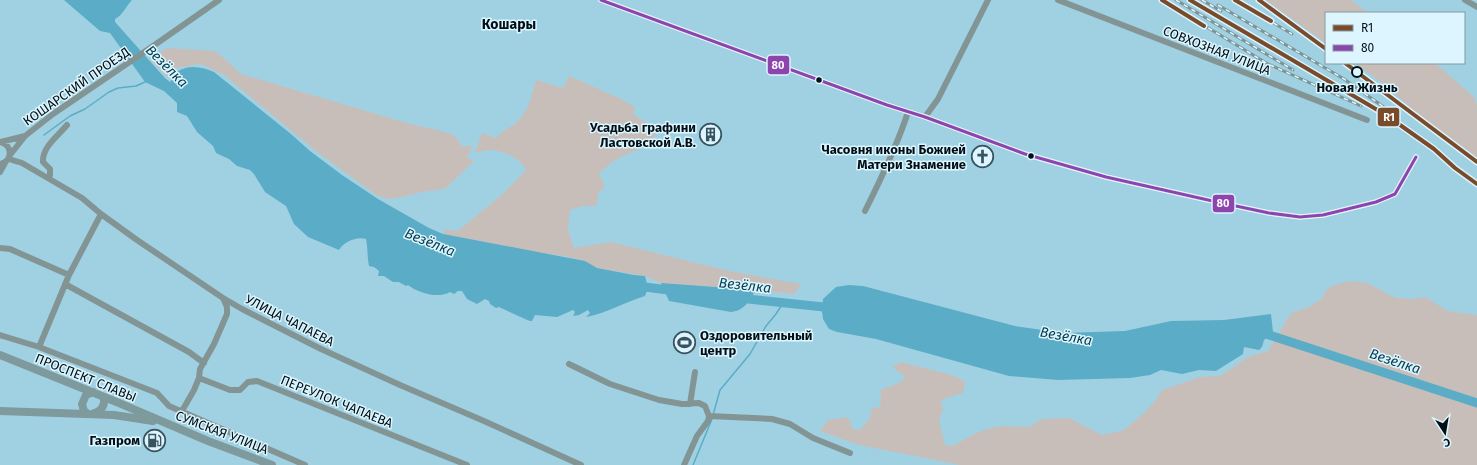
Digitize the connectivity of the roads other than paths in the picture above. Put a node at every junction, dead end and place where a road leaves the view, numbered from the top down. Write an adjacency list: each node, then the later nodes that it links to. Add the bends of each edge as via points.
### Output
1 (219, 0): 11 (street, КОШАРСКИЙ ПРОЕЗД)
2 (601, 0): 7 (street)
3 (988, 0): 8 (street, via 938,99)
4 (1058, 0): 9 (street, СОВХОЗНАЯ УЛИЦА)
5 (1465, 0): 6 (street)
6 (1477, 7)
7 (908, 112): 8 (street); 17 (street, via 889,162)
8 (925, 117): 13 (street, via 1025,154 1106,177 1254,210 1300,217 1323,215 1376,202 1395,194)
9 (1367, 120)
10 (68, 125): 16 (street, via 48,145 42,157 50,170)
11 (25, 136): 12 (street, КОШАРСКИЙ ПРОЕЗД); 14 (street, КОШАРСКИЙ ПРОЕЗД)
12 (0, 142): 14 (street, via 7,145 10,151)
13 (1416, 157)
14 (6, 160): 15 (street, КОШАРСКИЙ ПРОЕЗД); 16 (street, УЛИЦА ЧАПАЕВА, via 22,163)
15 (0, 172)
16 (48, 178): 18 (street, УЛИЦА ЧАПАЕВА, via 82,198)
17 (865, 212)
18 (100, 214): 20 (street); 22 (street, УЛИЦА ЧАПАЕВА)
19 (0, 248): 20 (street, via 10,249)
20 (69, 275): 21 (street)
21 (65, 284): 26 (street); 28 (street)
22 (223, 298): 23 (street, УЛИЦА ЧАПАЕВА); 24 (street)
23 (242, 309): 24 (street); 45 (street, УЛИЦА ЧАПАЕВА, via 381,376)
24 (227, 314): 28 (street)
25 (0, 335): 26 (street)
26 (39, 347): 36 (street, via 157,394 169,406)
27 (0, 355): 32 (main road, ПРОСПЕКТ СЛАВЫ)
28 (204, 363): 31 (street)
29 (569, 364): 34 (street, via 610,384 645,396)
30 (695, 372): 34 (street)
31 (199, 378): 36 (street); 44 (street, ПЕРЕУЛОК ЧАПАЕВА, via 230,390 240,390 248,382 257,381)
32 (93, 392): 33 (main road, ПРОСПЕКТ СЛАВЫ); 37 (main road, via 86,395 82,404 84,411)
33 (104, 397): 37 (main road, via 102,409); 39 (main road, ПРОСПЕКТ СЛАВЫ)
34 (690, 404): 38 (street, via 699,403 705,406)
35 (0, 411): 37 (main road)
36 (182, 411): 40 (street)
37 (89, 414): 39 (main road)
38 (709, 416): 41 (street, via 772,419 790,424 813,438); 46 (street)
39 (163, 422): 42 (main road, СУМСКАЯ УЛИЦА)
40 (273, 451): 42 (street); 43 (street)
41 (850, 453)
42 (270, 464)
43 (305, 465)
44 (467, 465)
45 (581, 465)
46 (684, 465)

